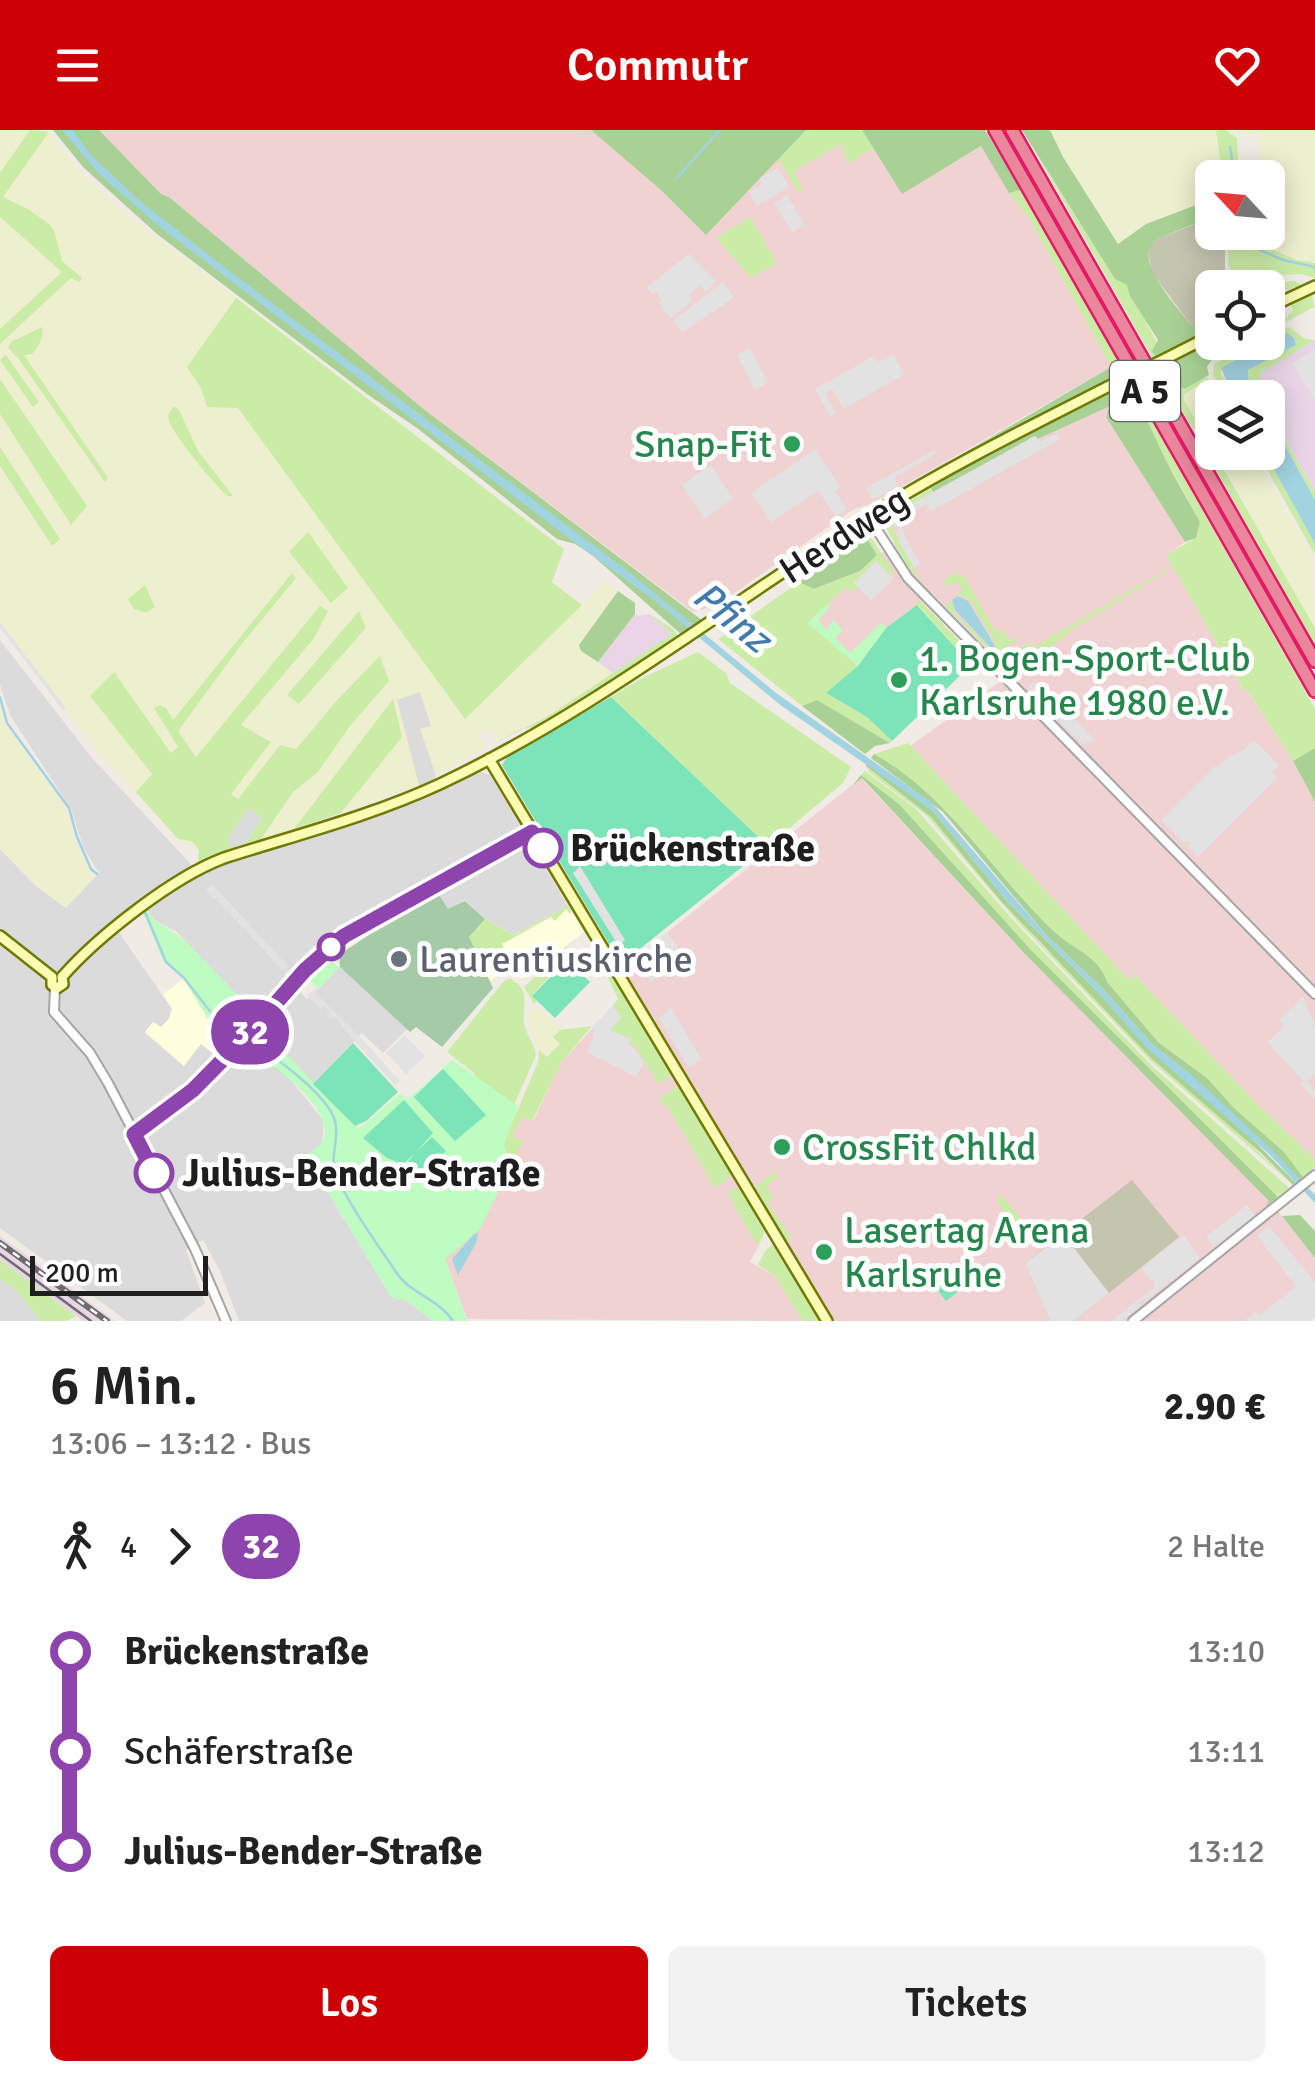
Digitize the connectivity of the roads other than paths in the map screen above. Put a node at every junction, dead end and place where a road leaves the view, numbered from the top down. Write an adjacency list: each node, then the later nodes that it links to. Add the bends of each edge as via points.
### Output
1 (994, 130): 8 (highway, A 5)
2 (1012, 130): 7 (highway, A 5)
3 (1315, 286): 4 (main road)
4 (1285, 300)
5 (1195, 344): 6 (main road, Herdweg, bridge, via 971,456)
6 (868, 516): 9 (main road, Herdweg, via 596,700); 12 (street, via 908,578)
7 (1315, 662)
8 (1315, 691)
9 (489, 759): 11 (main road, via 393,803 199,869); 15 (main road)
10 (0, 936): 11 (main road)
11 (56, 980): 14 (street, via 54,1012 102,1072)
12 (1315, 994)
13 (1312, 1178): 16 (street)
14 (226, 1321)
15 (827, 1321)
16 (1133, 1321)

